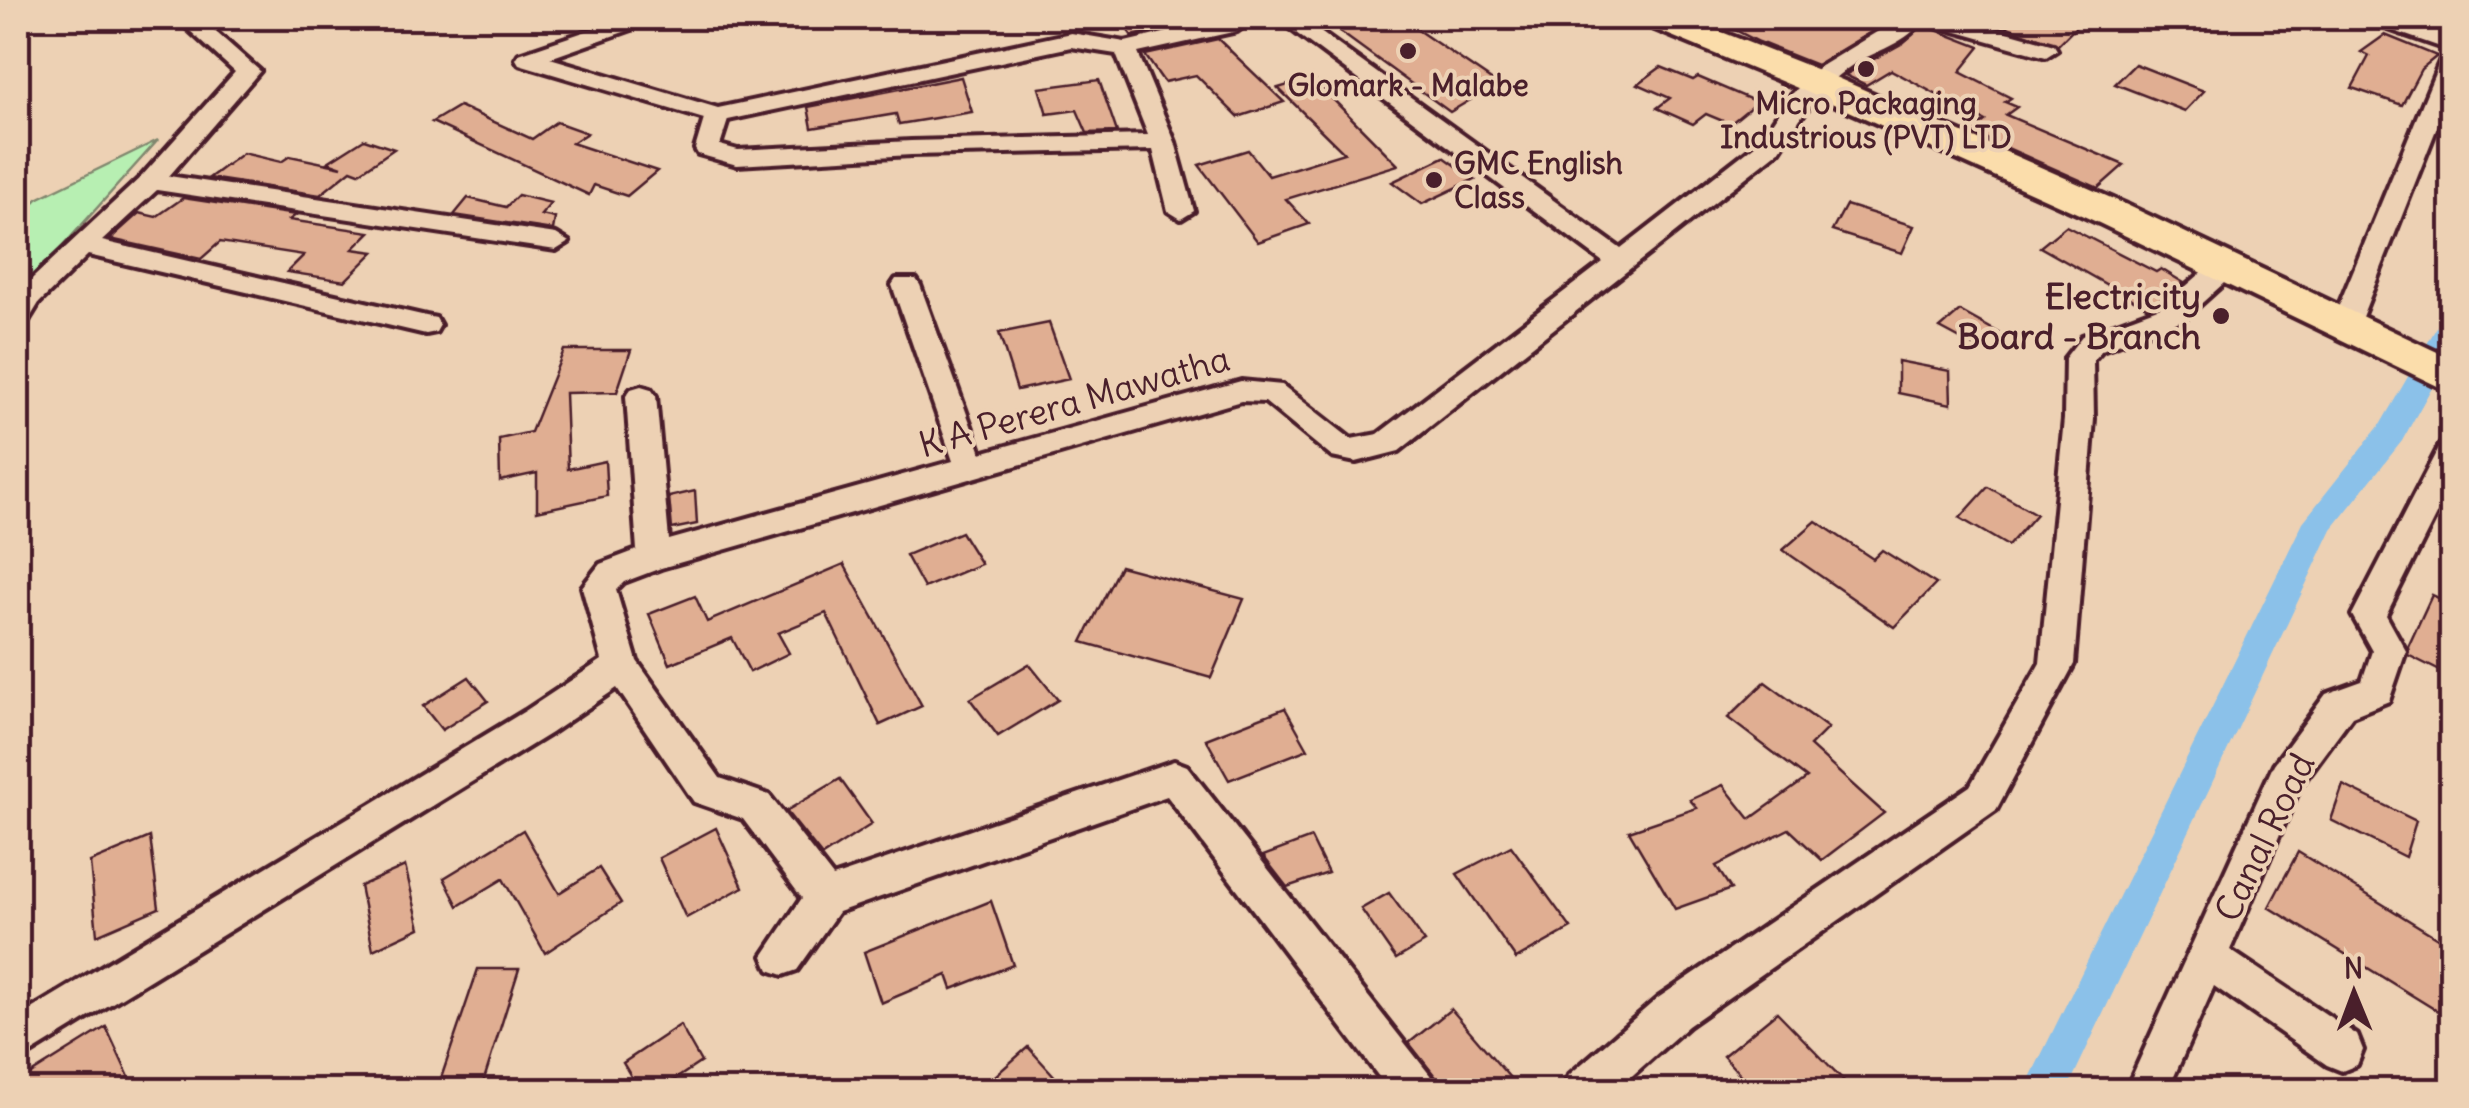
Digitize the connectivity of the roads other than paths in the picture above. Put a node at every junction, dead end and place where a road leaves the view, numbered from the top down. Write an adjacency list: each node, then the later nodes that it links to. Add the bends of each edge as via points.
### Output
1 (187, 18): 16 (street, via 248,71)
2 (1243, 18): 10 (street)
3 (1286, 18): 20 (street)
4 (1657, 18): 13 (main road)
5 (1911, 18): 13 (street, K A Perera Mawatha, via 1908,26)
6 (1934, 18): 11 (street)
7 (2379, 18): 9 (street)
8 (624, 24): 14 (street, via 527,59)
9 (2452, 44)
10 (1124, 49): 14 (street, via 1072,40); 15 (street)
11 (2046, 50)
12 (2452, 59): 25 (street)
13 (1814, 82): 20 (street, K A Perera Mawatha, via 1770,146); 21 (main road)
14 (717, 115): 15 (street, via 707,149 736,158)
15 (1163, 142): 17 (street)
16 (151, 180): 18 (street); 19 (street)
17 (1181, 212)
18 (556, 242)
19 (82, 245): 23 (street); 24 (street)
20 (1620, 262): 29 (street, K A Perera Mawatha, via 1388,443 1373,448 1343,449 1272,392 1258,389)
21 (2224, 268): 25 (main road); 38 (street, via 2173,313 2092,343 2079,358 2056,664 1984,798 1674,1012)
22 (906, 285): 29 (street)
23 (21, 302)
24 (426, 325)
25 (2358, 334): 26 (main road)
26 (2452, 378)
27 (641, 396): 30 (street)
28 (2452, 451): 34 (street, Canal Road, via 2369,614 2389,650 2377,690 2339,705 2287,774)
29 (972, 469): 30 (street, K A Perera Mawatha)
30 (654, 557): 31 (street, K A Perera Mawatha, via 612,573 599,587)
31 (621, 666): 32 (street, via 707,790 756,807); 35 (street)
32 (825, 898): 33 (street); 37 (street, via 1174,776)
33 (783, 956)
34 (2206, 957): 36 (street); 39 (street, Canal Road)
35 (18, 1040)
36 (2342, 1050)
37 (1415, 1090)
38 (1584, 1090)
39 (2147, 1090)

